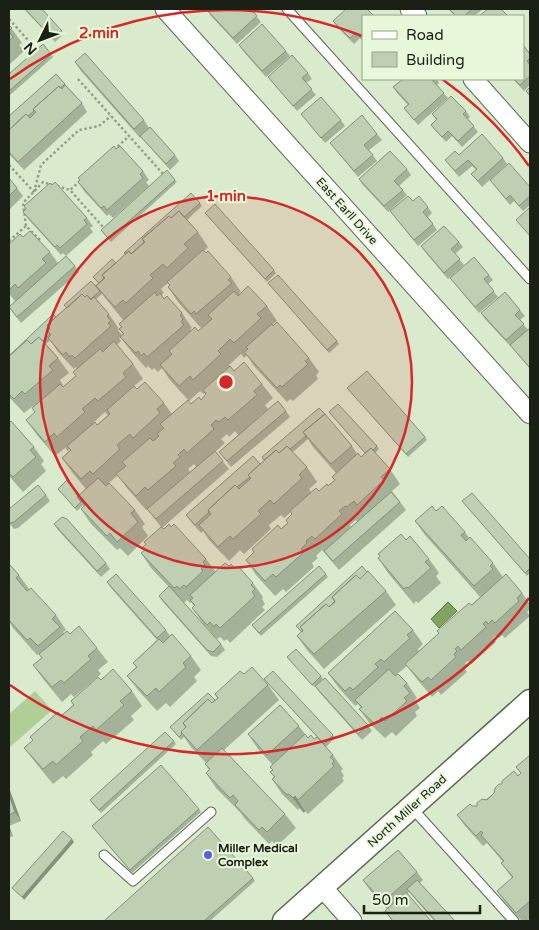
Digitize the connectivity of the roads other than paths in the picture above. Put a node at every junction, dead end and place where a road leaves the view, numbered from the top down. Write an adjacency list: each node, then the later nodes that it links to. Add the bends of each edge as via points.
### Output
1 (165, 9): 6 (street, East Earll Drive)
2 (287, 9): 5 (lane)
3 (474, 80): 4 (street)
4 (530, 143)
5 (530, 279)
6 (530, 414)
7 (530, 701): 8 (street, North Miller Road)
8 (411, 807): 11 (street, North Miller Road); 14 (lane)
9 (211, 812): 10 (lane, via 134,881)
10 (104, 855)
11 (322, 887): 12 (street, North Miller Road); 13 (street)
12 (284, 921)
13 (352, 921)
14 (514, 921)

